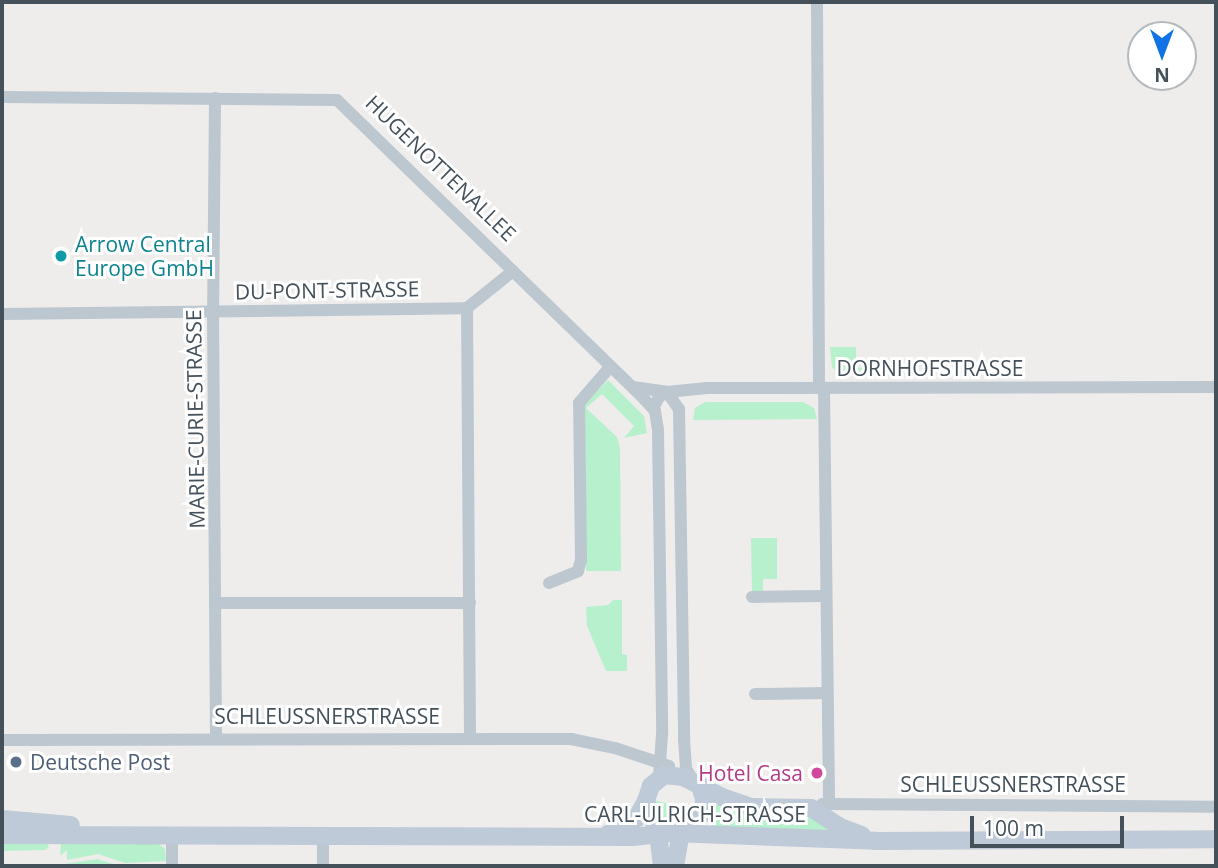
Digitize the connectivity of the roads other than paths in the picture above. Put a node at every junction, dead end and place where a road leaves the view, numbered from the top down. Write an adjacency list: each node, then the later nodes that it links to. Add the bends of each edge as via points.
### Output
1 (817, 2): 11 (street)
2 (2, 97): 3 (street, HUGENOTTENALLEE)
3 (215, 98): 4 (street, HUGENOTTENALLEE, via 342,103); 6 (street, MARIE-CURIE-STRASSE)
4 (513, 271): 5 (street); 8 (street, HUGENOTTENALLEE)
5 (467, 307): 6 (street, DU-PONT-STRASSE); 18 (street)
6 (213, 310): 7 (street, DU-PONT-STRASSE); 17 (street, MARIE-CURIE-STRASSE)
7 (2, 314)
8 (610, 367): 9 (street, HUGENOTTENALLEE); 14 (street, via 579,403 578,571)
9 (633, 387): 12 (street); 13 (street, HUGENOTTENALLEE)
10 (1216, 387): 11 (street, DORNHOFSTRASSE)
11 (822, 388): 12 (street, DORNHOFSTRASSE); 15 (street)
12 (667, 392): 13 (street); 24 (street, via 677,401 680,414 684,739)
13 (653, 408): 24 (street, via 658,429)
14 (549, 583)
15 (825, 596): 16 (street); 19 (street)
16 (752, 597)
17 (216, 603): 18 (street); 23 (street, MARIE-CURIE-STRASSE)
18 (470, 603): 21 (street)
19 (827, 693): 20 (street); 26 (street)
20 (755, 694)
21 (470, 739): 23 (street, SCHLEUSSNERSTRASSE); 24 (street, SCHLEUSSNERSTRASSE, via 571,740 615,748)
22 (2, 740): 23 (street, SCHLEUSSNERSTRASSE)
23 (216, 740)
24 (673, 773): 25 (main road, via 648,791); 26 (main road, SCHLEUSSNERSTRASSE, via 751,807); 36 (main road, via 704,799 702,814)
25 (646, 801): 33 (main road, via 627,827); 36 (main road)
26 (820, 805): 27 (street, SCHLEUSSNERSTRASSE); 34 (main road, SCHLEUSSNERSTRASSE, via 855,834)
27 (1216, 807)
28 (2, 819): 29 (main road, CARL-ULRICH-STRASSE)
29 (173, 834): 30 (main road, CARL-ULRICH-STRASSE); 32 (main road, CARL-ULRICH-STRASSE); 38 (street)
30 (323, 834): 33 (main road, CARL-ULRICH-STRASSE); 39 (street)
31 (702, 834): 34 (main road, CARL-ULRICH-STRASSE); 36 (main road, CARL-ULRICH-STRASSE); 37 (main road, via 685,843)
32 (2, 835)
33 (602, 836): 36 (main road, CARL-ULRICH-STRASSE)
34 (900, 839): 35 (main road, CARL-ULRICH-STRASSE)
35 (1216, 839)
36 (664, 840): 37 (main road)
37 (678, 864)
38 (172, 866)
39 (323, 866)

